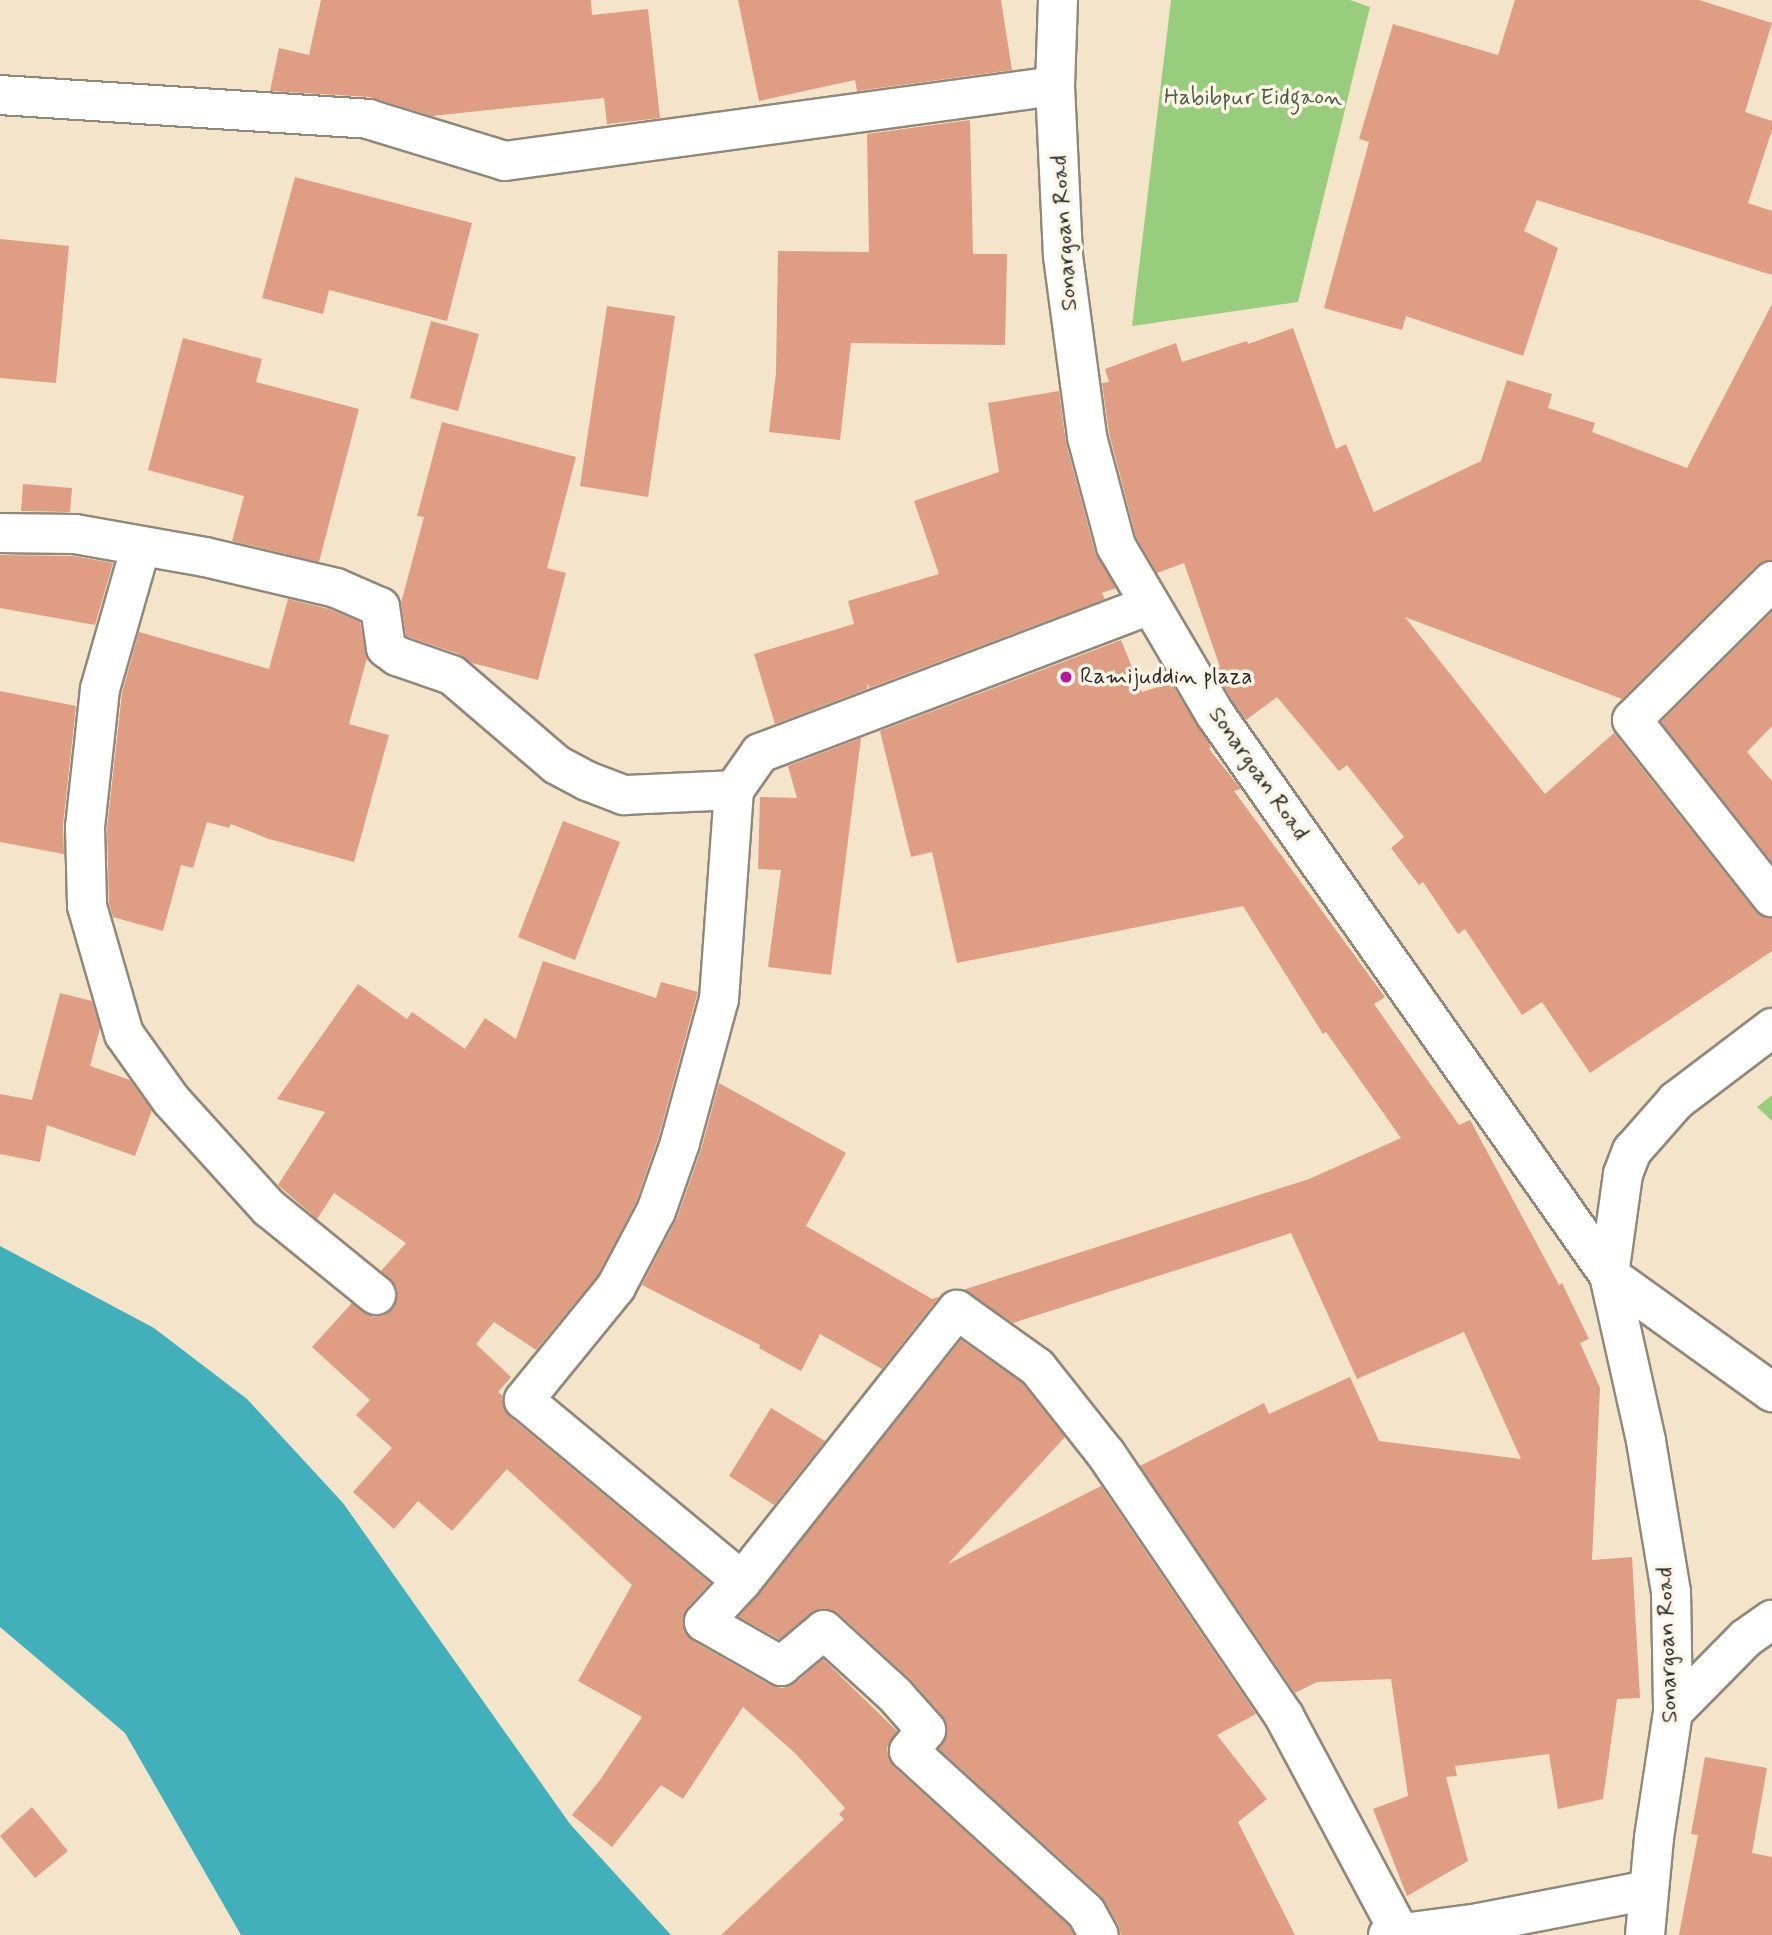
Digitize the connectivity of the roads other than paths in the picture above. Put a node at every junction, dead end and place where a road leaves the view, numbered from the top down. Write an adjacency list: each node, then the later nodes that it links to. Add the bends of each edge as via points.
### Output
1 (1058, 0): 2 (street, Sonargoan Road)
2 (1055, 86): 3 (street, via 505,161 368,119); 7 (street, Sonargoan Road, via 1063,256 1087,437 1116,546)
3 (0, 96)
4 (0, 533): 5 (street, via 75,534)
5 (141, 546): 8 (street, via 336,588 380,607 386,648 452,675 557,765 587,780 624,795); 12 (street, via 100,689 85,827 87,906 124,1034 171,1100 269,1208)
6 (1772, 581): 9 (street, via 1632,720)
7 (1150, 605): 8 (street, via 760,753); 11 (street, Sonargoan Road, via 1215,714)
8 (734, 790): 14 (street, via 719,999 680,1143 656,1211 616,1287 524,1400)
9 (1772, 897)
10 (1772, 1028): 11 (street, via 1676,1101 1632,1151 1623,1174)
11 (1609, 1275): 13 (street, Sonargoan Road); 16 (street, Sonargoan Road, via 1646,1441 1671,1592)
12 (376, 1295)
13 (1772, 1392)
14 (742, 1581): 18 (street, via 957,1310 1037,1367 1106,1454 1284,1716); 19 (street, via 704,1622 781,1666 824,1630 926,1730 909,1751 1086,1912)
15 (1772, 1620): 16 (street, via 1746,1638)
16 (1673, 1712): 17 (street, Sonargoan Road)
17 (1649, 1890): 18 (street, via 1479,1923); 20 (street, Sonargoan Road)
18 (1394, 1934)
19 (1099, 1935)
20 (1645, 1935)

